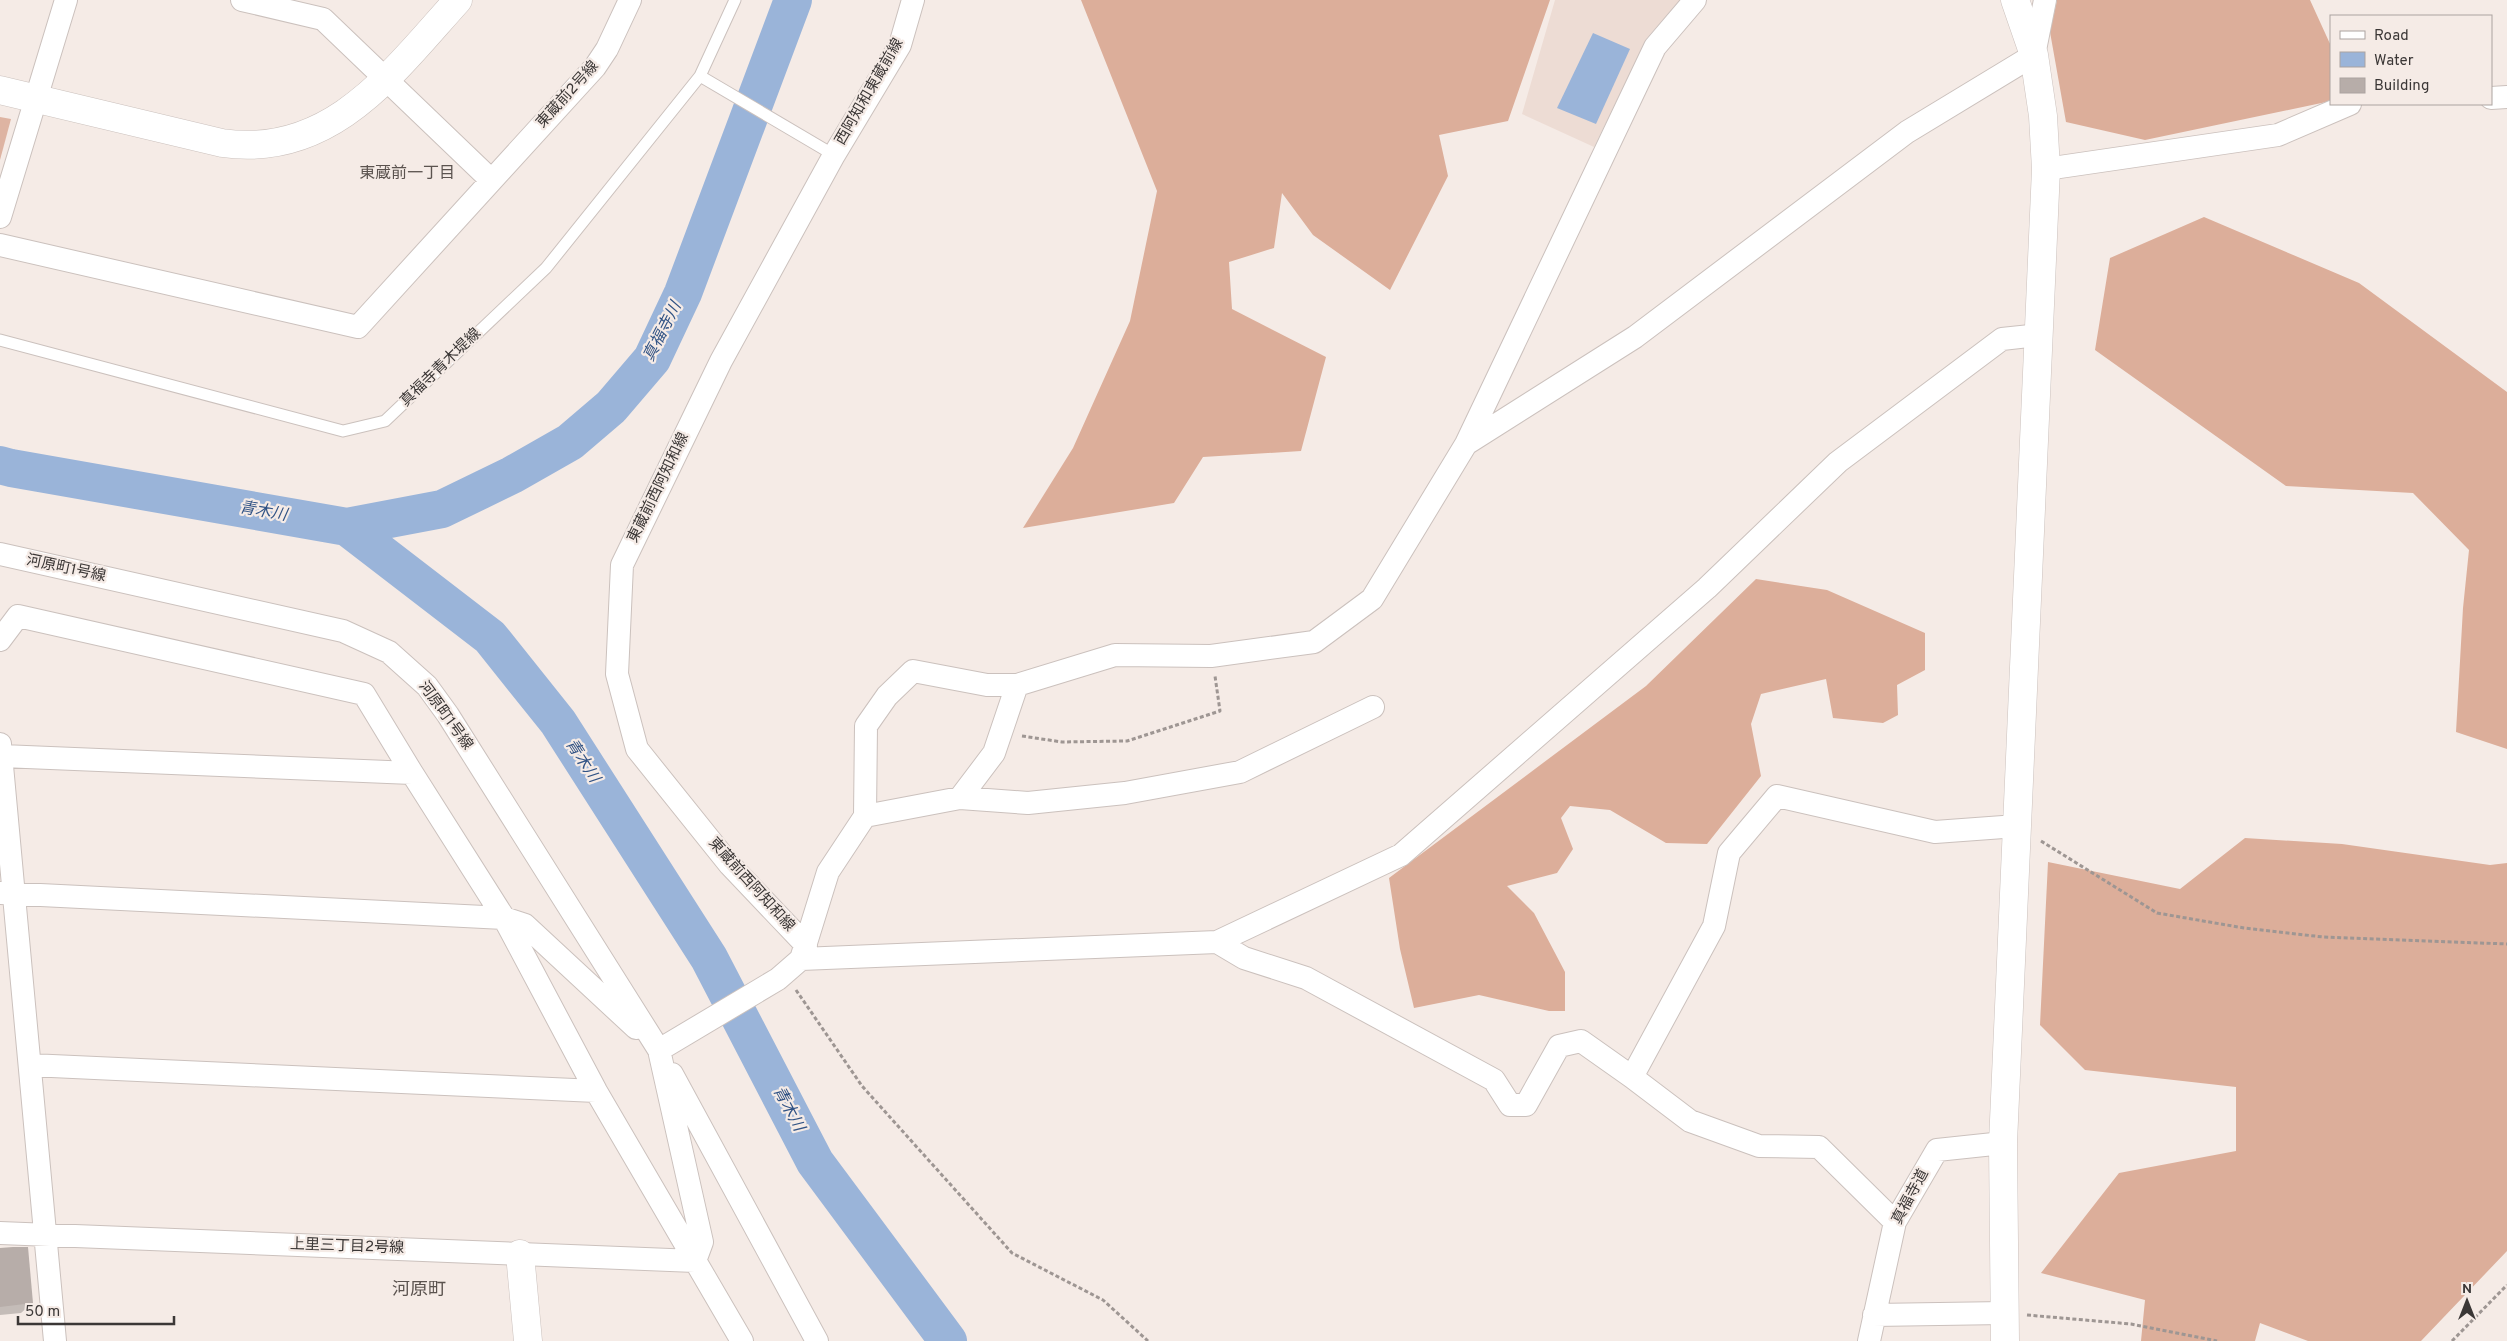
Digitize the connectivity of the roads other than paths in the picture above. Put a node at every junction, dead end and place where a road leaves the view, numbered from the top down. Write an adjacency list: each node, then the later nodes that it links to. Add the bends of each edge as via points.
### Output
1 (66, 0): 15 (street)
2 (242, 0): 12 (street, via 323,19)
3 (458, 0): 12 (street)
4 (630, 0): 20 (street, 東蔵前2号線, via 608,49 595,67)
5 (735, 0): 11 (lane, 真福寺青木堤線)
6 (913, 0): 18 (street, 西阿知和東蔵前線, via 900,45)
7 (1695, 0): 25 (street, via 1655,47)
8 (2015, 0): 10 (street)
9 (2045, 0): 10 (street)
10 (2034, 55): 19 (street, via 2043,116); 25 (street, via 1907,132 1635,337)
11 (700, 76): 18 (lane); 24 (lane, 真福寺青木堤線, via 546,268 385,422 343,431)
12 (386, 78): 15 (street, via 342,116 320,129 302,137 269,144 222,144); 20 (street)
13 (0, 90): 15 (street)
14 (2507, 97): 16 (street)
15 (35, 98): 21 (street)
16 (2492, 98)
17 (2348, 105): 19 (street, via 2278,135)
18 (834, 155): 38 (street, 東蔵前西阿知和線, via 721,361 622,565 616,674 637,749)
19 (2046, 169): 23 (street)
20 (491, 180): 22 (street, 東蔵前2号線, via 358,327)
21 (0, 217)
22 (0, 245)
23 (2040, 335): 34 (street); 37 (street, via 2002,339 1838,462 1707,588 1401,855)
24 (0, 340)
25 (1466, 444): 28 (street, via 1372,599 1314,642 1212,656 1115,655)
26 (0, 554): 39 (street, 河原町1号線, via 343,631 389,652 427,686 448,715)
27 (0, 640): 31 (street, via 18,616 364,694)
28 (1017, 685): 32 (street, via 994,753); 33 (street, via 987,685 913,671 887,696 866,726)
29 (1373, 707): 32 (street, via 1240,772 1125,794 1038,802)
30 (1, 750): 31 (street); 35 (street)
31 (412, 773): 36 (street)
32 (960, 798): 33 (street)
33 (865, 816): 38 (street, via 828,872)
34 (2017, 826): 41 (street, via 1935,832 1777,796 1729,853 1714,926); 43 (street)
35 (7, 894): 36 (street); 40 (street)
36 (504, 918): 39 (street, via 525,925); 42 (street)
37 (1217, 942): 38 (street); 41 (street, via 1244,958 1306,978 1494,1080 1510,1105 1526,1105 1560,1046 1580,1041)
38 (804, 952): 39 (street, via 782,977)
39 (659, 1050): 48 (street, via 702,1242); 54 (street)
40 (30, 1064): 42 (street); 46 (street)
41 (1632, 1077): 44 (street, via 1690,1121 1760,1146 1819,1147)
42 (596, 1091): 48 (street)
43 (2003, 1143): 44 (street, 真福寺道, via 1937,1150); 49 (street)
44 (1895, 1222): 50 (street, 真福寺道)
45 (0, 1232): 46 (street, 上里三丁目2号線)
46 (45, 1235): 47 (street, 上里三丁目2号線); 51 (street)
47 (520, 1254): 48 (street, 上里三丁目2号線); 52 (street)
48 (695, 1261): 53 (street)
49 (2004, 1313): 50 (street); 56 (street)
50 (1874, 1315): 55 (street, 真福寺道)
51 (55, 1341)
52 (528, 1341)
53 (742, 1341)
54 (817, 1341)
55 (1869, 1341)
56 (2005, 1341)

